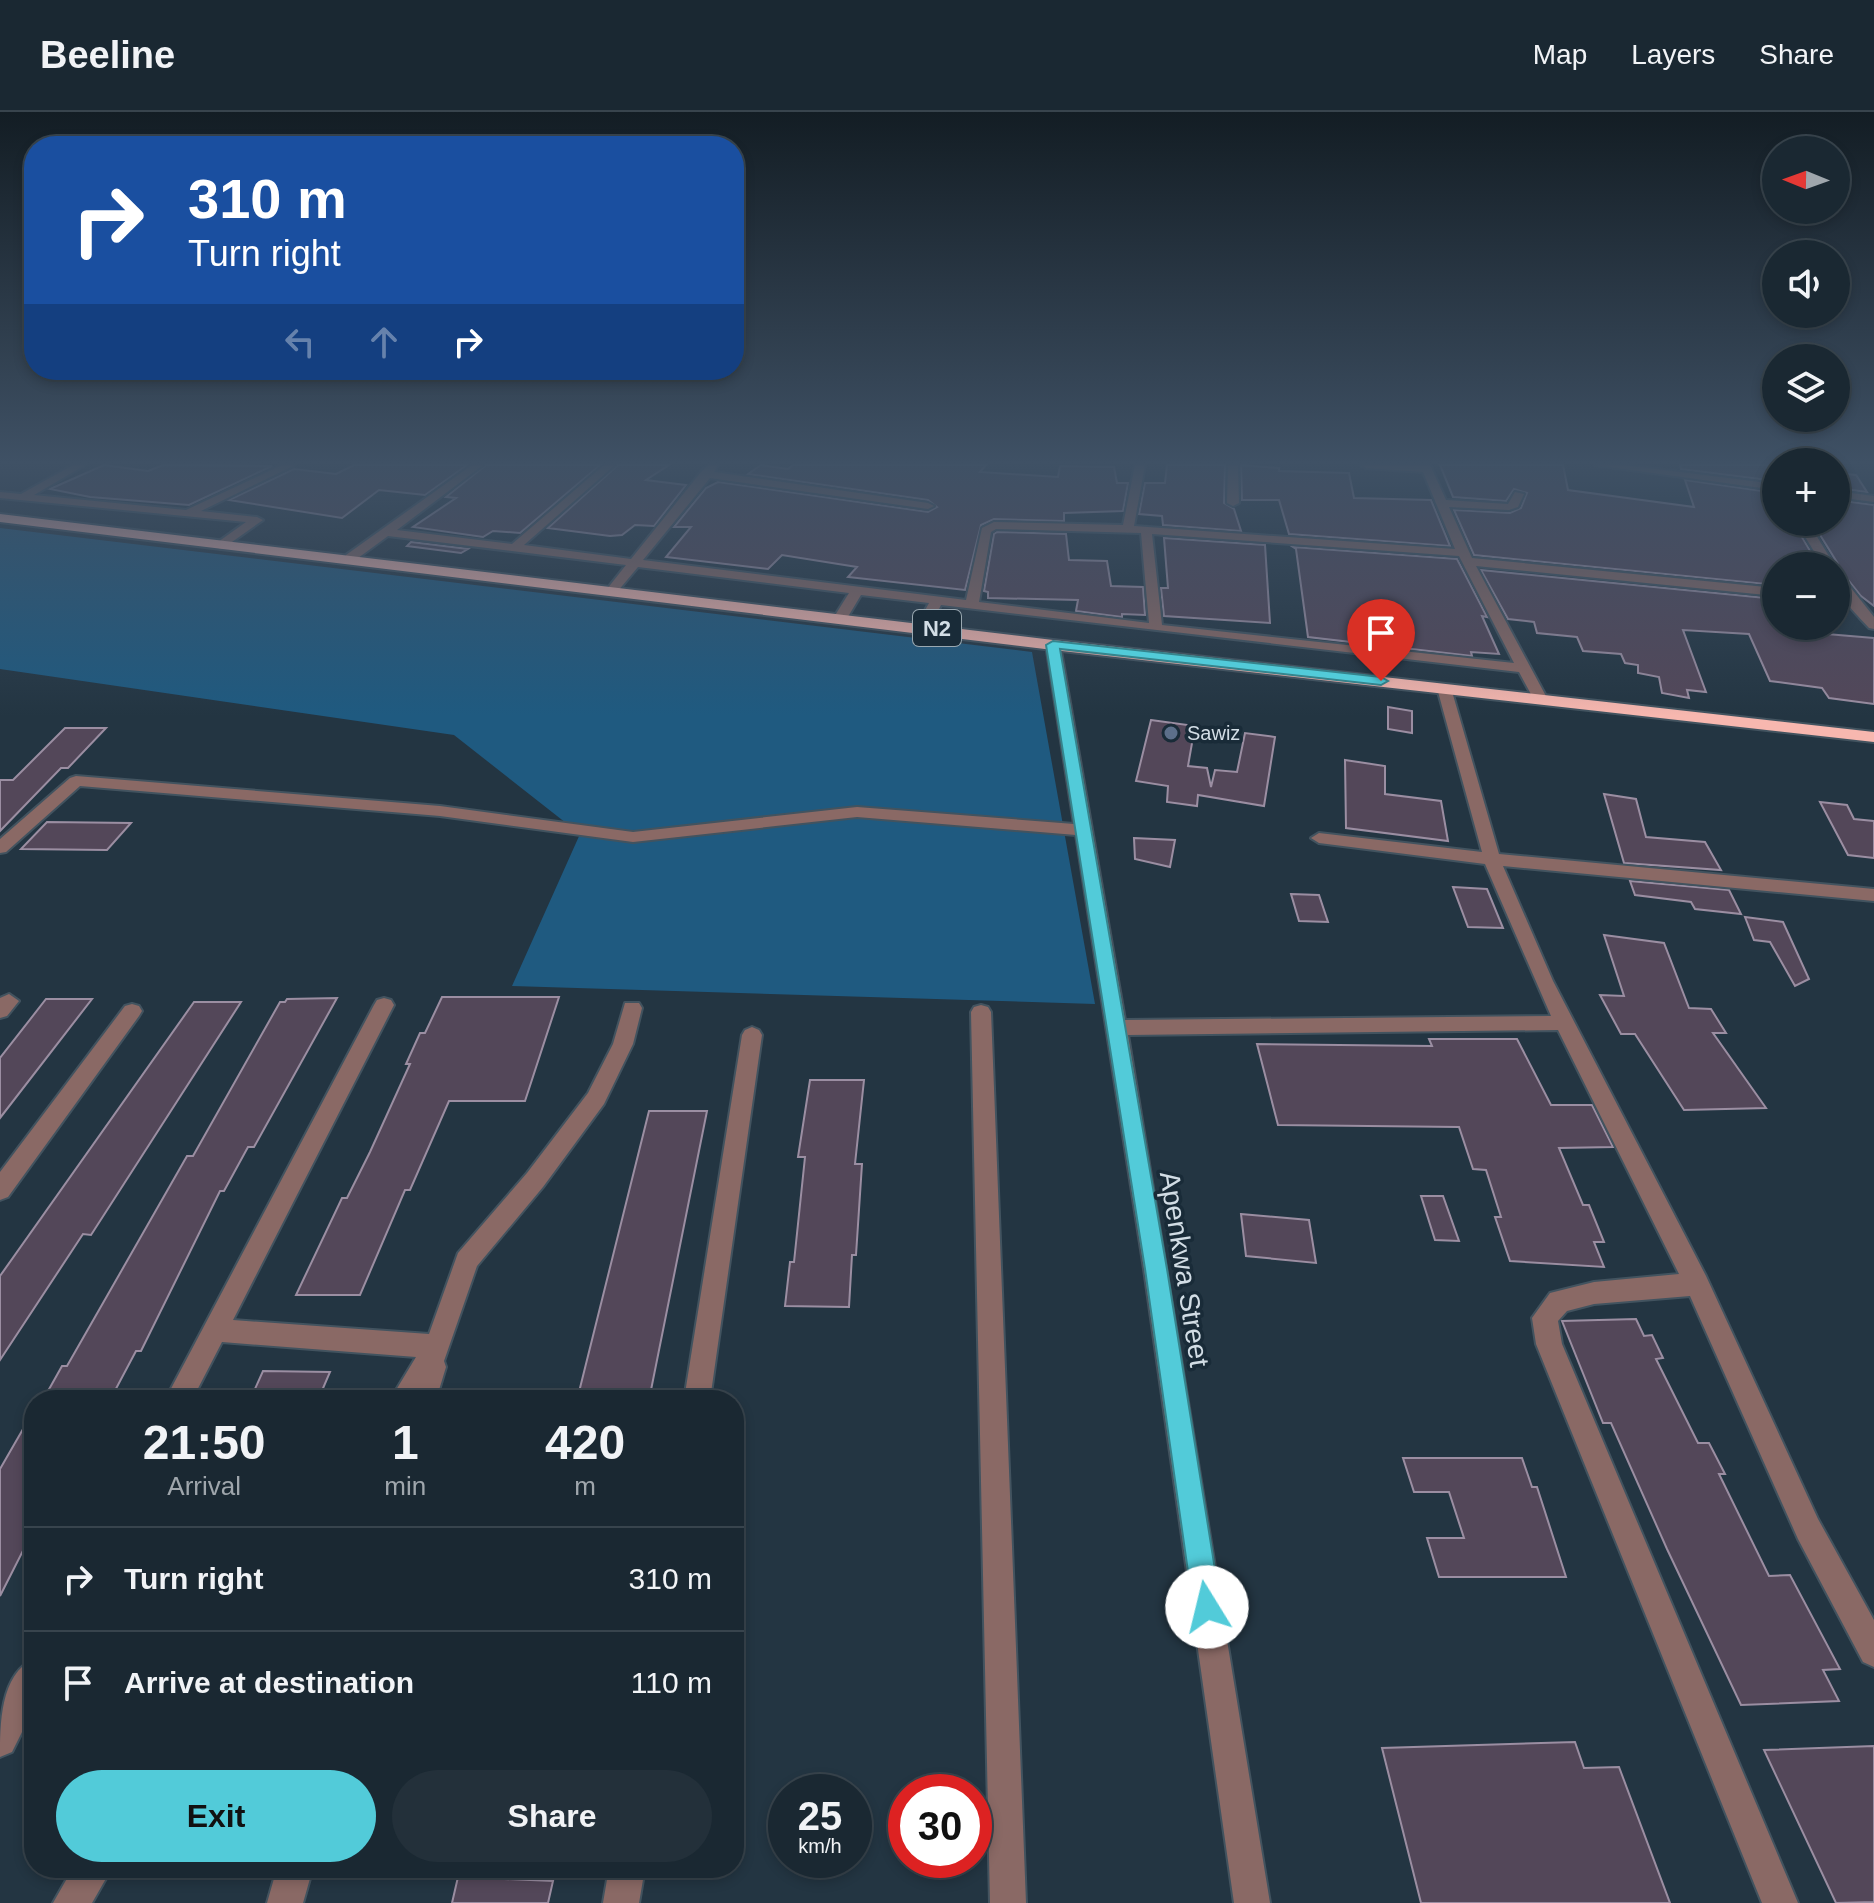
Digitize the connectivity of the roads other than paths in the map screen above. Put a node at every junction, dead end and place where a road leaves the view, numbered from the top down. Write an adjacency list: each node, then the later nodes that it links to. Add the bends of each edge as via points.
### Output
1 (257, 549): 10 (highway, N2)
2 (364, 549): 10 (street)
3 (526, 549): 11 (street)
4 (647, 549): 11 (street)
5 (983, 549): 17 (street)
6 (1148, 549): 21 (street)
7 (1366, 549): 9 (street)
8 (1461, 549): 9 (street)
9 (1465, 557): 13 (street); 23 (street)
10 (350, 558): 12 (highway, N2)
11 (635, 564): 12 (street); 14 (street)
12 (613, 589): 18 (highway, N2)
13 (1762, 590)
14 (856, 592): 15 (street); 18 (street)
15 (937, 600): 17 (street); 20 (street)
16 (1851, 600): 19 (street)
17 (972, 605): 21 (street)
18 (841, 617): 20 (highway, N2)
19 (1874, 625)
20 (923, 627): 22 (highway, N2)
21 (1156, 628): 23 (street)
22 (1053, 645): 24 (highway, N2); 27 (street, Apenkwa Street)
23 (1524, 668): 25 (street)
24 (1444, 688): 25 (highway, N2); 30 (street)
25 (1540, 698): 26 (highway, N2)
26 (1874, 737)
27 (1081, 830): 29 (street, via 857,812 633,837 424,810 76,781); 37 (street, Apenkwa Street)
28 (1319, 838): 30 (street)
29 (0, 848)
30 (1492, 859): 31 (street); 36 (street)
31 (1874, 895)
32 (384, 1005): 41 (street)
33 (632, 1008): 42 (street, via 623,1044 596,1098 467,1261)
34 (132, 1011): 39 (street)
35 (981, 1012): 56 (street)
36 (1564, 1023): 37 (street); 40 (street)
37 (1115, 1028): 57 (street, Apenkwa Street)
38 (752, 1035): 46 (street)
39 (0, 1190)
40 (1697, 1284): 47 (street, via 1808,1529); 58 (street, via 1594,1293 1559,1301 1545,1318 1549,1344)
41 (214, 1330): 42 (street); 43 (street)
42 (438, 1347): 44 (street); 45 (street)
43 (183, 1390)
44 (410, 1390)
45 (426, 1390)
46 (699, 1390)
47 (1874, 1651)
48 (24, 1694): 49 (street)
49 (0, 1740)
50 (87, 1878): 53 (street)
51 (292, 1878): 54 (street)
52 (625, 1878): 55 (street)
53 (71, 1903)
54 (285, 1903)
55 (621, 1903)
56 (1008, 1903)
57 (1252, 1903)
58 (1780, 1903)

